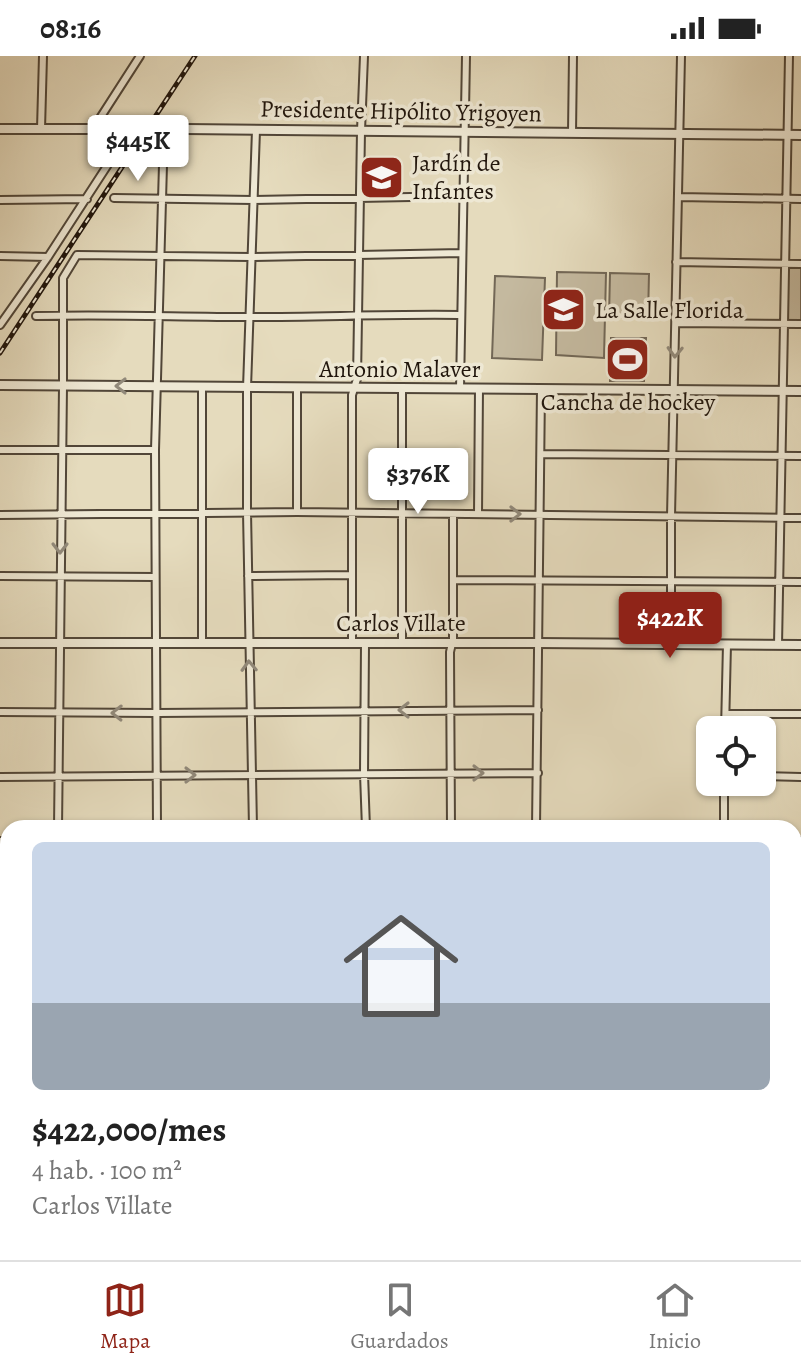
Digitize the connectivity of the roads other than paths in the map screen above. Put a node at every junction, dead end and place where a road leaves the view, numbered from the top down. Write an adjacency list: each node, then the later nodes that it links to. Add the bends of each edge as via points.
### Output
1 (43, 56): 9 (street)
2 (140, 56): 10 (street)
3 (364, 56): 14 (street)
4 (466, 56): 15 (street)
5 (573, 56): 16 (street)
6 (681, 56): 17 (street)
7 (789, 56): 18 (street)
8 (0, 129): 9 (street, Presidente Hipólito Yrigoyen)
9 (41, 129): 10 (street, Presidente Hipólito Yrigoyen)
10 (93, 129): 11 (street, Presidente Hipólito Yrigoyen)
11 (131, 129): 12 (street, Presidente Hipólito Yrigoyen); 24 (street)
12 (164, 129): 13 (street, Presidente Hipólito Yrigoyen); 23 (street)
13 (256, 130): 14 (street, Presidente Hipólito Yrigoyen); 29 (street)
14 (361, 131): 15 (street, Presidente Hipólito Yrigoyen); 25 (street)
15 (464, 132): 16 (street, Presidente Hipólito Yrigoyen); 20 (street)
16 (572, 133): 17 (street, Presidente Hipólito Yrigoyen)
17 (679, 134): 18 (street, Presidente Hipólito Yrigoyen); 21 (street)
18 (787, 135): 19 (street, Presidente Hipólito Yrigoyen); 26 (street)
19 (801, 135)
20 (463, 196): 25 (street); 30 (street)
21 (678, 197): 26 (street); 36 (street)
22 (114, 198): 23 (street)
23 (162, 198): 29 (street); 31 (street)
24 (87, 199): 28 (street); 34 (street)
25 (360, 199): 29 (street); 32 (street)
26 (786, 199): 27 (street); 37 (street)
27 (801, 199)
28 (0, 200)
29 (253, 200): 35 (street)
30 (462, 253): 32 (street); 42 (street)
31 (160, 254): 35 (street); 40 (street, via 77,255 63,278); 41 (street)
32 (360, 255): 35 (street); 39 (street)
33 (0, 256): 34 (street)
34 (48, 257): 45 (street)
35 (251, 257): 44 (street)
36 (676, 262): 37 (street); 46 (street)
37 (784, 264): 38 (street); 47 (street)
38 (801, 264)
39 (358, 314): 42 (street); 44 (street); 56 (street)
40 (61, 315): 41 (street); 43 (street); 50 (street)
41 (159, 315): 44 (street); 51 (street)
42 (460, 315): 58 (street)
43 (36, 316)
44 (250, 317): 53 (street)
45 (1, 321)
46 (676, 323): 47 (street); 60 (street, one-way to 60)
47 (784, 324): 48 (street); 61 (street)
48 (801, 324)
49 (0, 385): 50 (street, Antonio Malaver)
50 (63, 386): 51 (street, Antonio Malaver, one-way to 50); 64 (street)
51 (156, 386): 52 (street, Antonio Malaver); 65 (street)
52 (202, 387): 53 (street, Antonio Malaver); 76 (street)
53 (247, 388): 54 (street, Antonio Malaver); 72 (street)
54 (297, 388): 56 (street, Antonio Malaver); 73 (street)
55 (479, 388): 58 (street, Antonio Malaver); 59 (street, Antonio Malaver); 80 (street)
56 (354, 389): 57 (street, Antonio Malaver); 77 (street)
57 (402, 389): 58 (street, Antonio Malaver); 68 (street)
58 (460, 389)
59 (541, 389): 60 (street, Antonio Malaver); 67 (street)
60 (674, 390): 61 (street, Antonio Malaver); 69 (street)
61 (782, 391): 62 (street, Antonio Malaver); 70 (street)
62 (801, 391)
63 (0, 450): 64 (street)
64 (61, 450): 65 (street); 78 (street)
65 (155, 450): 75 (street)
66 (444, 454): 68 (street)
67 (541, 454): 69 (street); 81 (street)
68 (402, 455): 74 (street)
69 (673, 455): 70 (street); 83 (street)
70 (781, 456): 71 (street); 84 (street)
71 (801, 456)
72 (247, 512): 73 (street); 76 (street); 89 (street)
73 (297, 512): 77 (street)
74 (403, 512): 77 (street); 79 (street); 105 (street)
75 (155, 513): 76 (street); 78 (street); 90 (street)
76 (202, 513): 98 (street)
77 (351, 513): 86 (street)
78 (61, 514): 82 (street); 88 (street, one-way to 88)
79 (453, 514): 80 (street); 91 (street)
80 (478, 514): 81 (street, one-way to 81)
81 (540, 514): 83 (street); 92 (street)
82 (0, 515)
83 (671, 516): 84 (street); 93 (street)
84 (780, 518): 85 (street); 94 (street)
85 (801, 518)
86 (352, 575): 89 (street); 100 (street)
87 (0, 576): 88 (street)
88 (60, 576): 90 (street); 97 (street)
89 (248, 576): 99 (street)
90 (155, 577): 103 (street)
91 (453, 580): 92 (street); 101 (street)
92 (540, 580): 93 (street); 102 (street)
93 (671, 581): 94 (street); 106 (street)
94 (779, 581): 95 (street); 108 (street)
95 (801, 582)
96 (0, 643): 97 (street, Carlos Villate)
97 (59, 643): 103 (street, Carlos Villate); 115 (street)
98 (202, 643): 99 (street, Carlos Villate); 103 (street, Carlos Villate)
99 (249, 643): 100 (street, Carlos Villate); 113 (street, one-way to 99)
100 (352, 643): 104 (street, Carlos Villate)
101 (452, 643): 102 (street, Carlos Villate); 105 (street, Carlos Villate); 111 (street)
102 (539, 643): 106 (street, Carlos Villate); 112 (street)
103 (157, 644): 116 (street)
104 (365, 644): 105 (street, Carlos Villate); 110 (street)
105 (402, 644)
106 (671, 644): 107 (street, Carlos Villate)
107 (727, 644): 108 (street, Carlos Villate); 117 (street)
108 (778, 645): 109 (street, Carlos Villate)
109 (801, 645)
110 (366, 710): 111 (street, one-way to 110); 113 (street); 120 (street)
111 (450, 710): 112 (street); 121 (street)
112 (538, 710): 119 (street)
113 (251, 711): 116 (street); 122 (street)
114 (0, 712): 115 (street)
115 (59, 712): 116 (street, one-way to 115); 123 (street)
116 (157, 713): 124 (street)
117 (726, 714): 118 (street)
118 (801, 714)
119 (538, 773): 121 (street, one-way to 119); 134 (street)
120 (364, 774): 121 (street); 122 (street); 132 (street)
121 (450, 774): 133 (street)
122 (252, 775): 124 (street, one-way to 122); 131 (street)
123 (59, 776): 124 (street); 126 (street); 129 (street)
124 (157, 776): 130 (street)
125 (776, 776): 127 (street)
126 (0, 777)
127 (801, 777)
128 (724, 796): 135 (street)
129 (58, 820)
130 (157, 820)
131 (253, 820)
132 (366, 820)
133 (451, 820)
134 (536, 820)
135 (724, 820)

